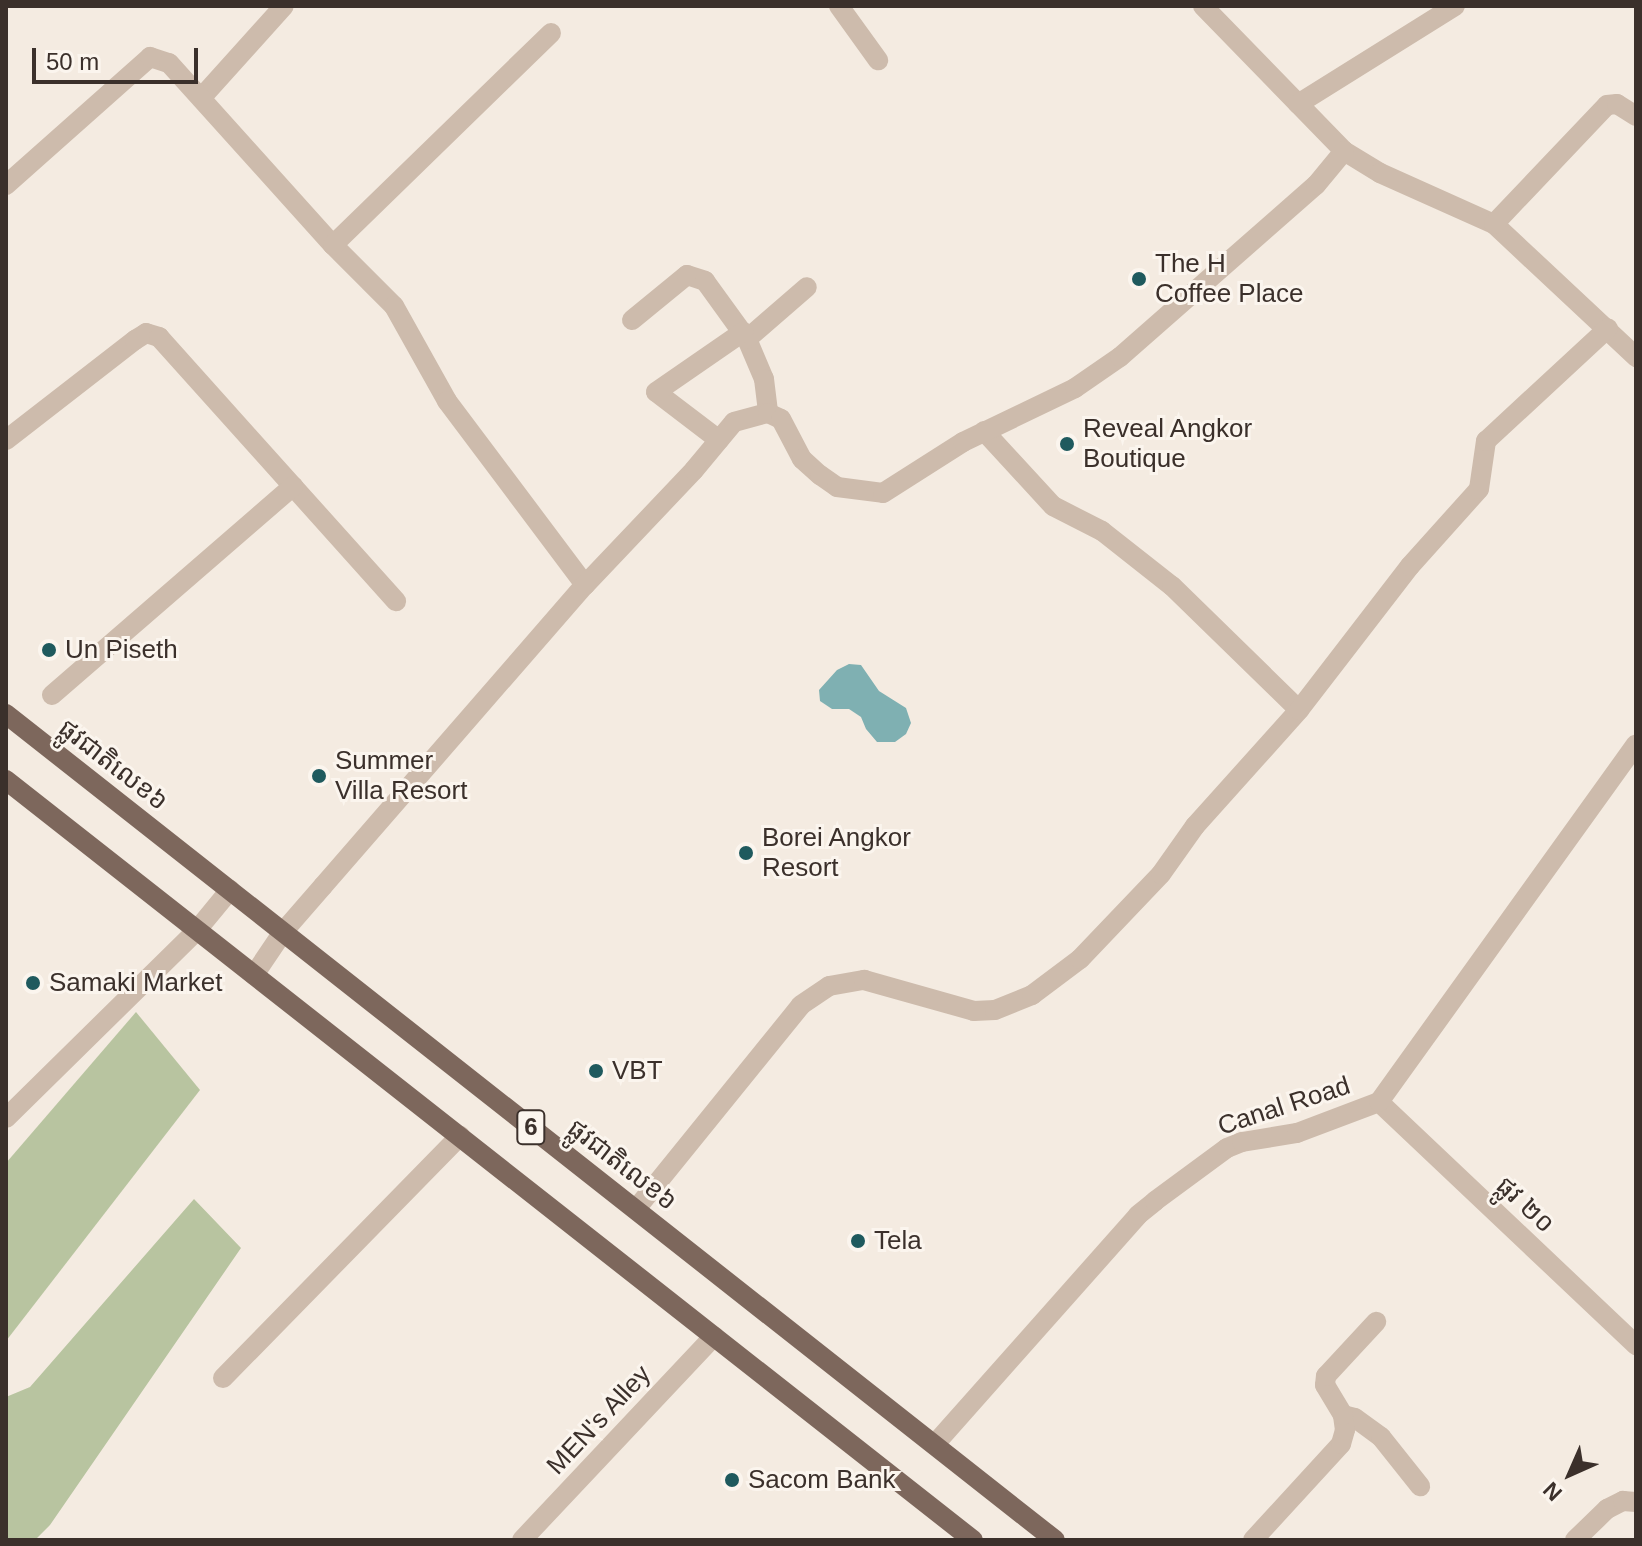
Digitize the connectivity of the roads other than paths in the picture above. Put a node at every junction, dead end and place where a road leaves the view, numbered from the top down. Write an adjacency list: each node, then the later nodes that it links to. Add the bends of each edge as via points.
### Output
1 (284, 6): 7 (street)
2 (839, 6): 6 (street)
3 (1203, 6): 8 (street)
4 (1455, 6): 8 (street)
5 (551, 33): 13 (street)
6 (878, 60)
7 (202, 97): 11 (street, via 169,63 150,57); 13 (street)
8 (1298, 104): 10 (street)
9 (1636, 116): 12 (street, via 1617,104 1607,105)
10 (1344, 151): 12 (street, via 1380,173); 20 (street, via 1316,185 1120,357 1075,388)
11 (6, 185)
12 (1494, 224): 16 (street)
13 (333, 245): 24 (street, via 394,306 447,401)
14 (807, 287): 17 (street)
15 (632, 320): 17 (street, via 687,275 705,281)
16 (1608, 328): 18 (street); 27 (street, via 1486,441 1479,489 1410,566)
17 (745, 335): 19 (street, via 764,379); 22 (street, via 656,392)
18 (1636, 357)
19 (768, 413): 20 (street, via 781,419 802,459 837,487 861,493 883,493); 22 (street, via 734,422)
20 (984, 431): 27 (street, via 1053,506 1102,531 1162,578)
21 (6, 440): 23 (street, via 146,333 159,337)
22 (719, 440): 24 (street)
23 (293, 486): 25 (street); 26 (street)
24 (585, 585): 33 (street)
25 (396, 601)
26 (52, 695)
27 (1299, 710): 38 (street, via 1195,826 1138,902 1058,978 1014,1004 974,1011 864,980 829,986 801,1005)
28 (6, 714): 31 (main road, ផ្លូវជាតិលេខ៦ / 6)
29 (1636, 745): 35 (street, Canal Road)
30 (6, 780): 32 (main road, 6)
31 (230, 890): 32 (street); 33 (main road, ផ្លូវជាតិលេខ៦ / 6)
32 (197, 930): 34 (main road, 6); 36 (street)
33 (283, 932): 34 (street); 38 (main road, ផ្លូវជាតិលេខ៦ / 6)
34 (254, 975): 37 (main road, 6)
35 (1379, 1102): 41 (street, ផ្លូវ ២០); 44 (street, Canal Road, via 1297,1133 1242,1142 1167,1192 1138,1215)
36 (6, 1118)
37 (460, 1136): 40 (main road, 6); 42 (street)
38 (636, 1209): 44 (main road, ផ្លូវជាតិលេខ៦ / 6)
39 (1376, 1322): 43 (street, via 1326,1376 1325,1385)
40 (714, 1336): 47 (street, MEN's Alley); 48 (main road, 6)
41 (1636, 1345)
42 (223, 1378)
43 (1343, 1415): 45 (street, via 1381,1437); 50 (street, via 1341,1444)
44 (935, 1444): 49 (main road, ផ្លូវជាតិលេខ៦ / 6)
45 (1420, 1486)
46 (1636, 1502): 51 (street, via 1623,1501 1607,1509)
47 (522, 1540)
48 (973, 1540)
49 (1055, 1540)
50 (1253, 1540)
51 (1575, 1540)

